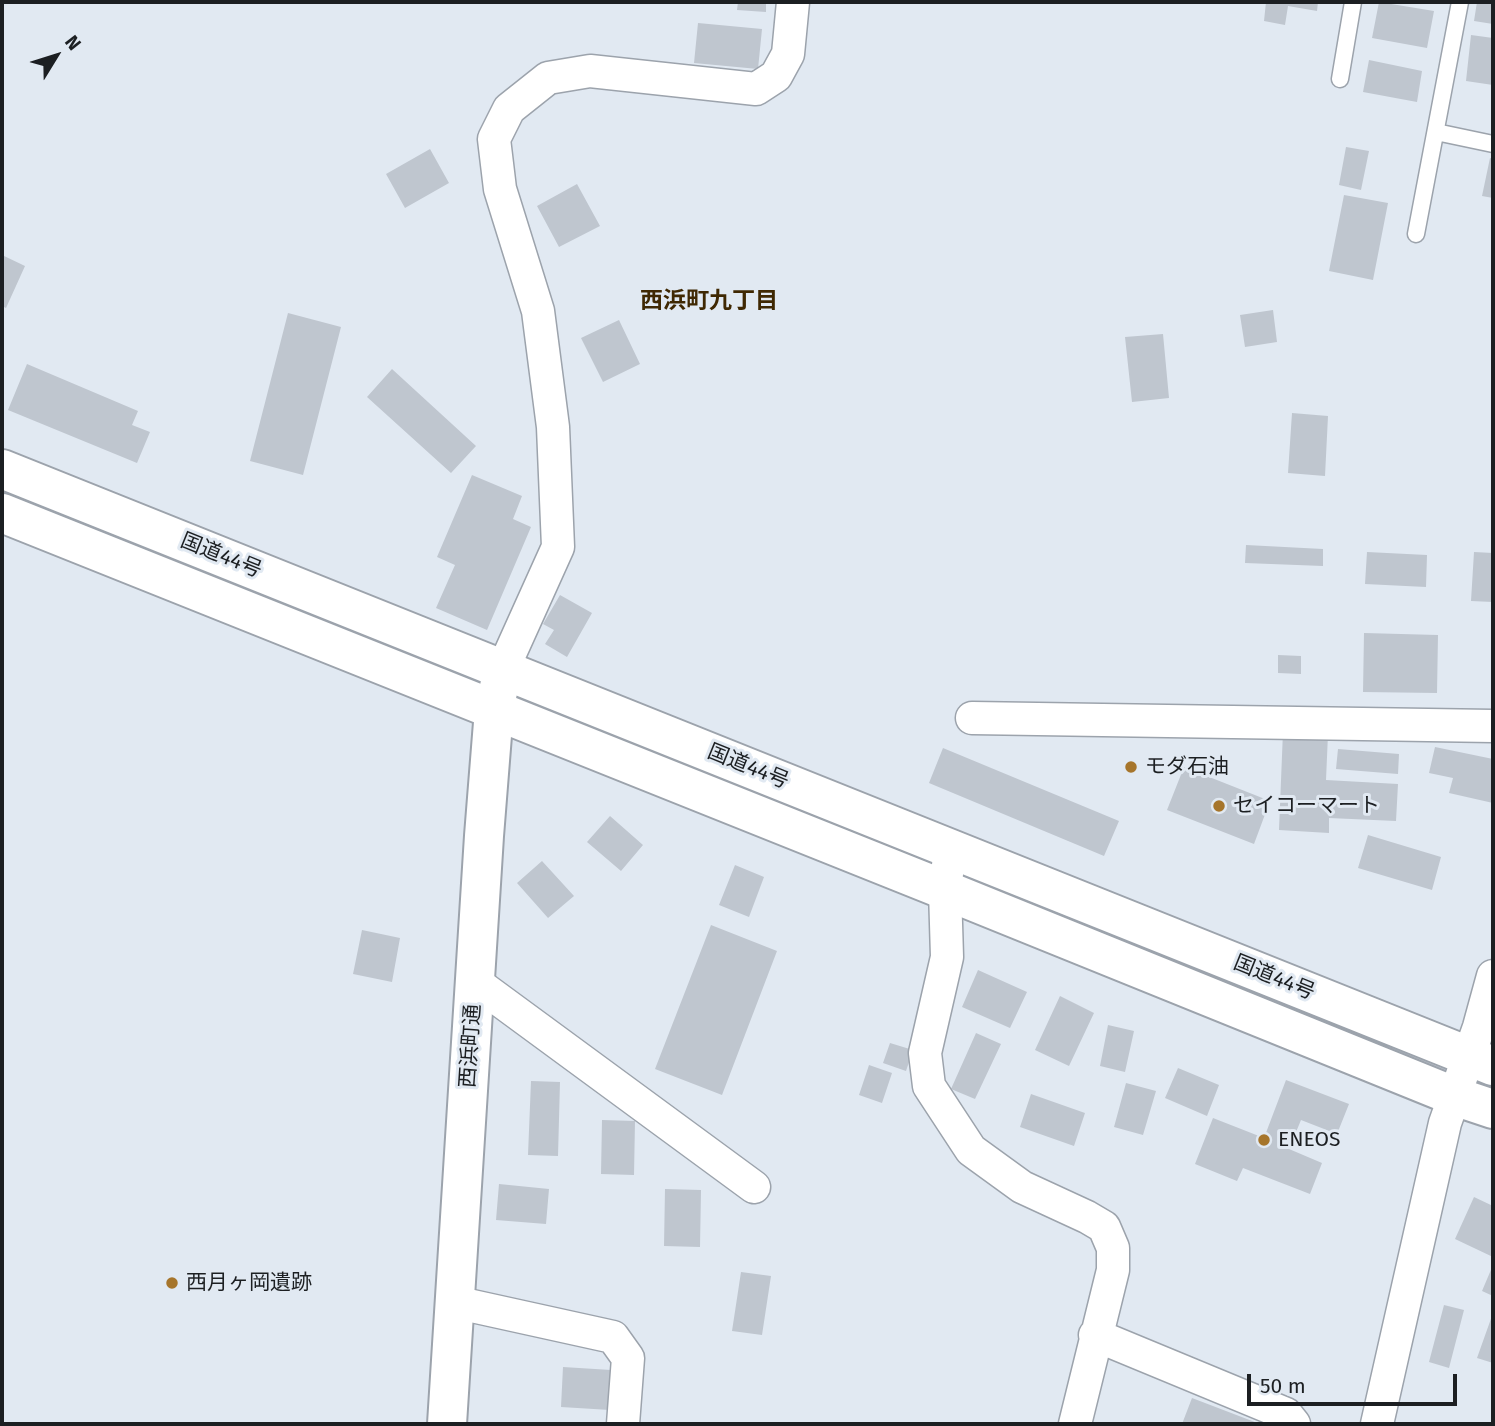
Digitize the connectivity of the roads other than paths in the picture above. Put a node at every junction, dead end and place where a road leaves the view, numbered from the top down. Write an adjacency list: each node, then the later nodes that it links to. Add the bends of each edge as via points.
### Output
1 (793, 2): 10 (street, via 788,54 776,76 756,89 590,72 548,78 509,109 494,139 499,189 538,311 553,427 558,547)
2 (1353, 2): 4 (lane)
3 (1460, 2): 5 (lane)
4 (1340, 79)
5 (1436, 132): 6 (lane); 7 (lane)
6 (1493, 144)
7 (1416, 234)
8 (2, 469): 10 (main road, 国道44号)
9 (2, 513): 11 (main road, 国道44号)
10 (503, 669): 11 (main road, 西浜町通); 14 (main road, 国道44号)
11 (495, 710): 15 (main road, 国道44号); 17 (main road, 西浜町通)
12 (972, 718): 13 (street)
13 (1493, 726)
14 (950, 849): 15 (street); 18 (main road, 国道44号)
15 (945, 890): 19 (main road, 国道44号); 23 (street, via 947,957 925,1053 929,1086 971,1150 1022,1187 1104,1227 1113,1248 1112,1270)
16 (1493, 976): 18 (street)
17 (475, 982): 21 (street); 22 (main road, 西浜町通)
18 (1481, 1061): 19 (street)
19 (1454, 1096): 20 (main road, 国道44号); 28 (street)
20 (1493, 1109)
21 (754, 1187)
22 (454, 1302): 24 (main road, 西浜町通); 25 (street, via 613,1337 628,1358)
23 (1095, 1335): 26 (street); 27 (street, via 1286,1414)
24 (447, 1424)
25 (623, 1424)
26 (1075, 1424)
27 (1294, 1424)
28 (1377, 1424)

